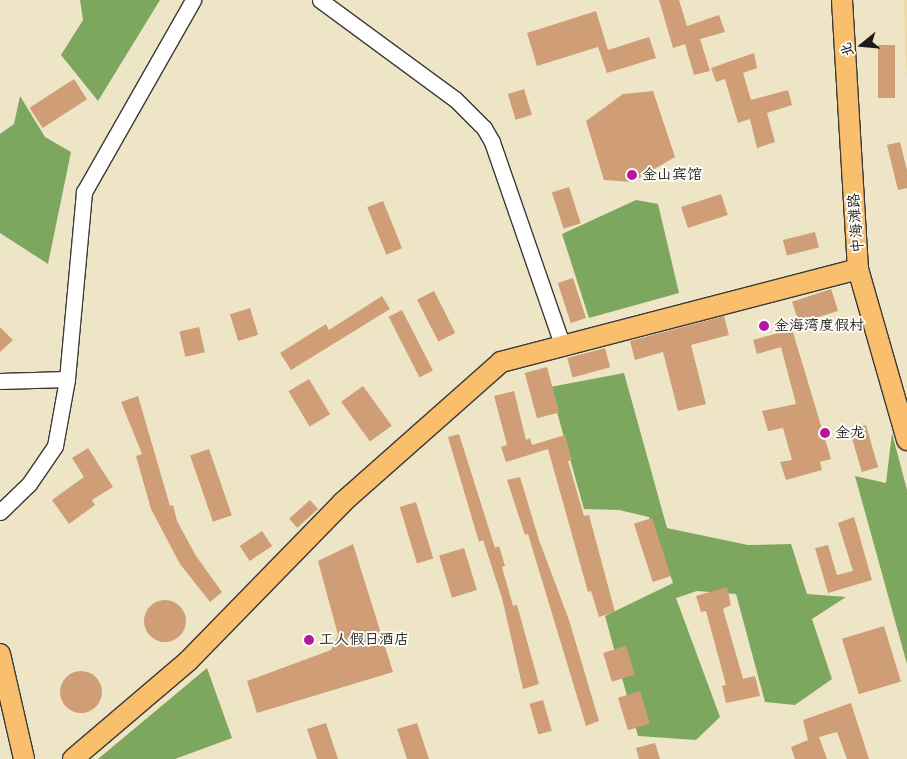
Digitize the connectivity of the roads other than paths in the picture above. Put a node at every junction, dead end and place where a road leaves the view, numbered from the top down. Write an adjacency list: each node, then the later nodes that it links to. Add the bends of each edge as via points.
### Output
1 (193, 0): 6 (street, via 84,192)
2 (320, 0): 5 (street, via 455,99 484,128 492,142)
3 (842, 0): 4 (main road, 中海滩路)
4 (858, 269): 5 (main road); 8 (main road, 中海滩路)
5 (562, 344): 12 (main road, via 500,362 343,502 188,660)
6 (67, 379): 7 (street); 9 (street, via 55,446 29,484)
7 (0, 381)
8 (907, 440)
9 (0, 512)
10 (0, 654): 11 (main road)
11 (24, 759)
12 (73, 759)

